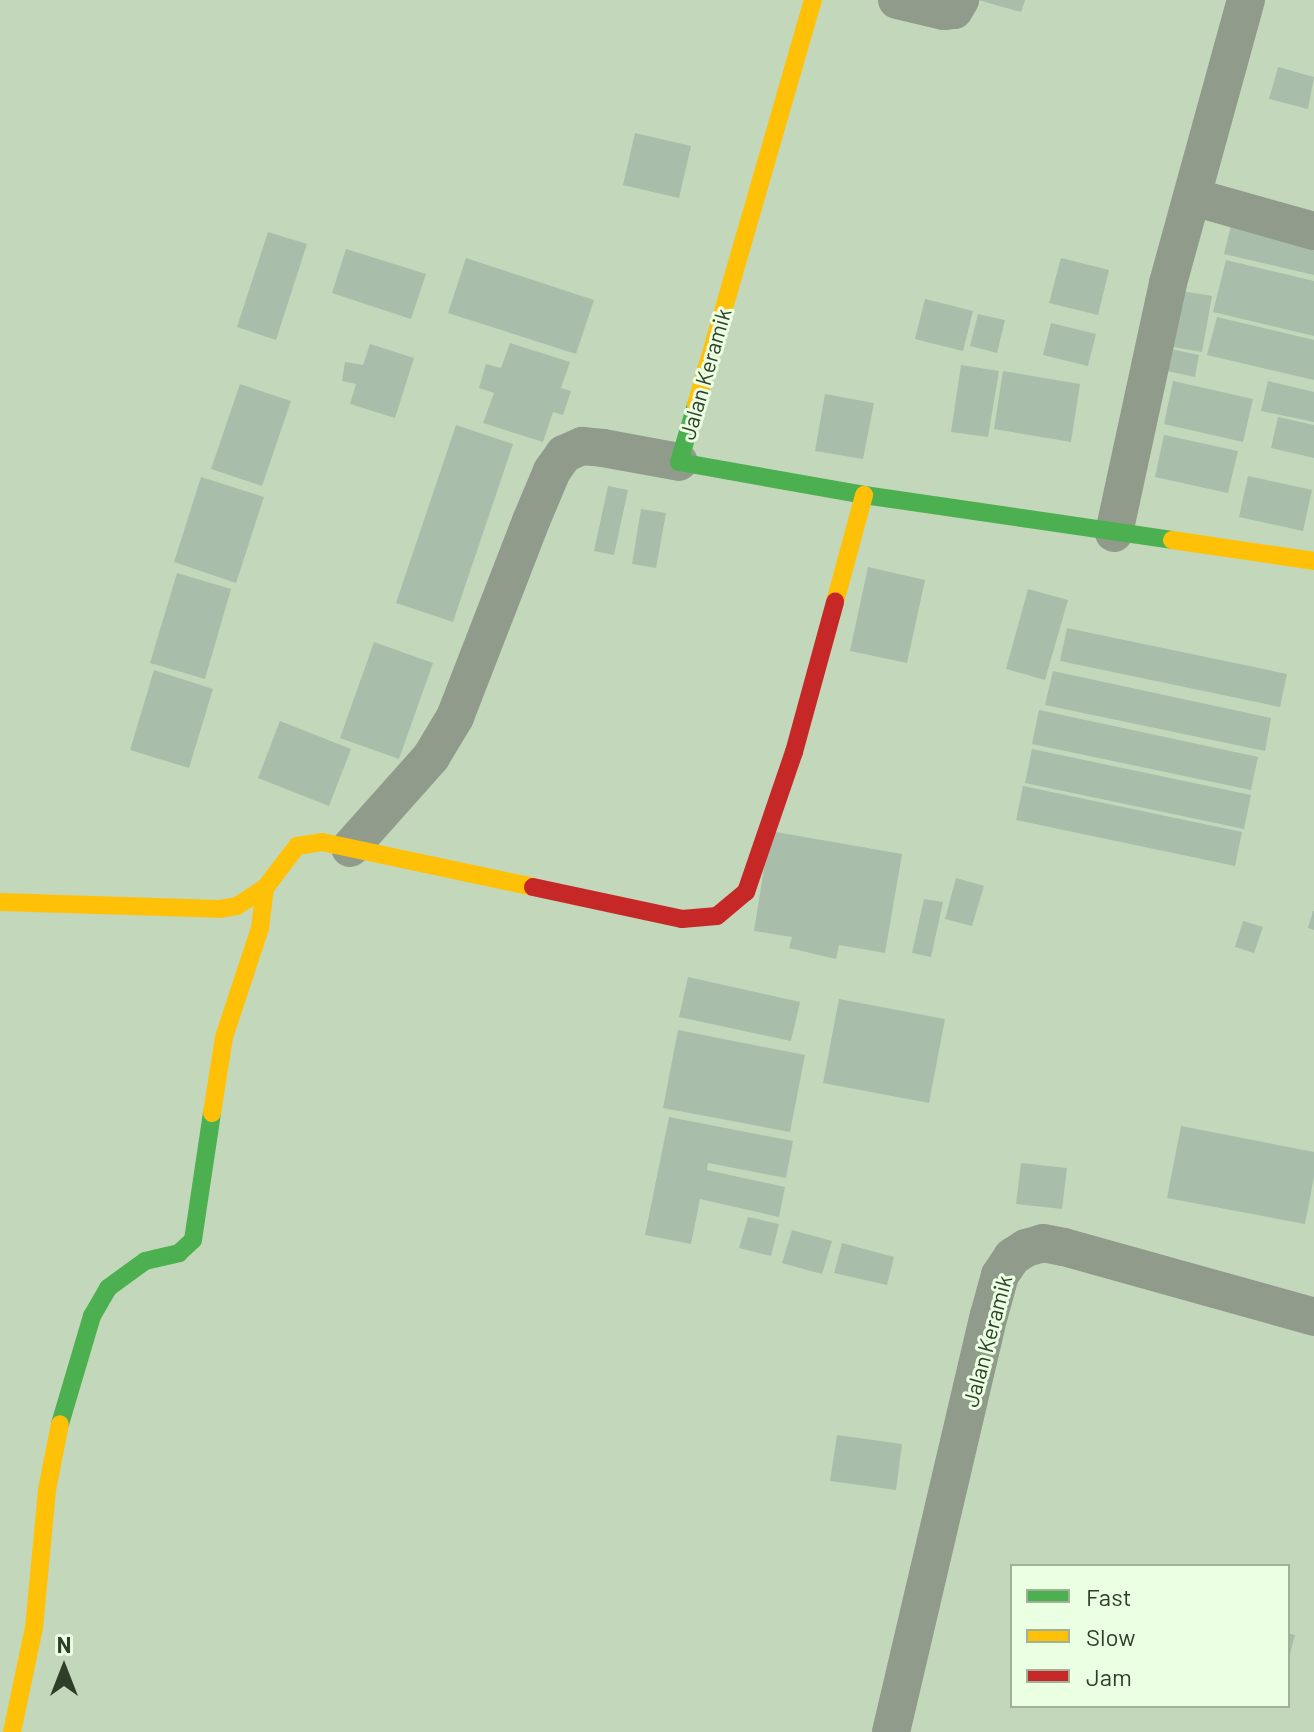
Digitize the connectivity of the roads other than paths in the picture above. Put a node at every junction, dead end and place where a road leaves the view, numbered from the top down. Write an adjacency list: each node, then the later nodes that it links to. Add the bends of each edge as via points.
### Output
1 (813, 0): 7 (street, Jalan Keramik)
2 (897, 0): 3 (street, via 944,11 954,10)
3 (960, 0)
4 (1246, 0): 5 (street)
5 (1193, 197): 6 (street); 9 (street, via 1168,283)
6 (1314, 231)
7 (679, 462): 8 (street, Jalan Keramik); 11 (street, via 582,446 564,454 536,508 455,717 431,757)
8 (864, 495): 9 (street, Jalan Keramik); 11 (street, via 794,752 760,858 746,892 734,905 717,916 682,919)
9 (1114, 533): 10 (street, Jalan Keramik)
10 (1314, 561)
11 (350, 848): 12 (street, via 322,842 297,846)
12 (265, 888): 13 (street, via 237,906 219,909); 15 (street, via 260,928 224,1037 193,1240 179,1253 145,1261 108,1288 92,1316 67,1397 47,1490 34,1628)
13 (0, 902)
14 (1314, 1317): 16 (street, Jalan Keramik, via 1064,1247 1043,1243 1012,1257 993,1301)
15 (12, 1732)
16 (891, 1732)

